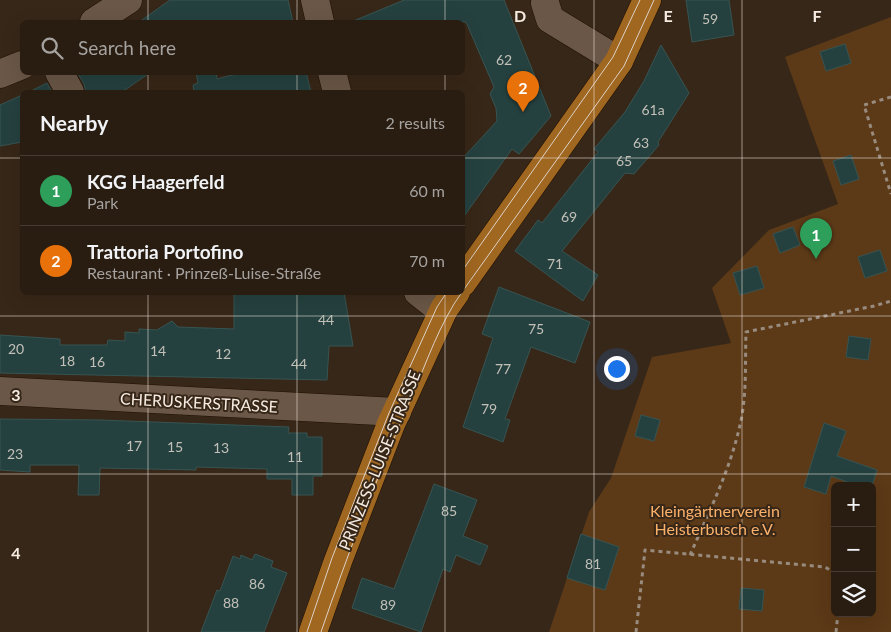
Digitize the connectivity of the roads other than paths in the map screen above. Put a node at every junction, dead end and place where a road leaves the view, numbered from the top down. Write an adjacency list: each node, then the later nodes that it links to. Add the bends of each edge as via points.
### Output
1 (128, 0): 5 (street)
2 (315, 0): 6 (street)
3 (647, 0): 7 (main road)
4 (545, 3): 7 (street, via 550,19)
5 (97, 20)
6 (320, 20)
7 (619, 61): 14 (main road)
8 (20, 66): 9 (street)
9 (0, 74)
10 (61, 75): 12 (street)
11 (333, 75): 13 (street)
12 (69, 90)
13 (336, 90)
14 (465, 279)
15 (422, 295): 16 (street, via 437,307)
16 (450, 301): 18 (main road, PRINZESS-LUISE-STRASSE)
17 (0, 391): 18 (street, CHERUSKERSTRASSE)
18 (397, 412): 19 (main road, PRINZESS-LUISE-STRASSE)
19 (313, 632)

